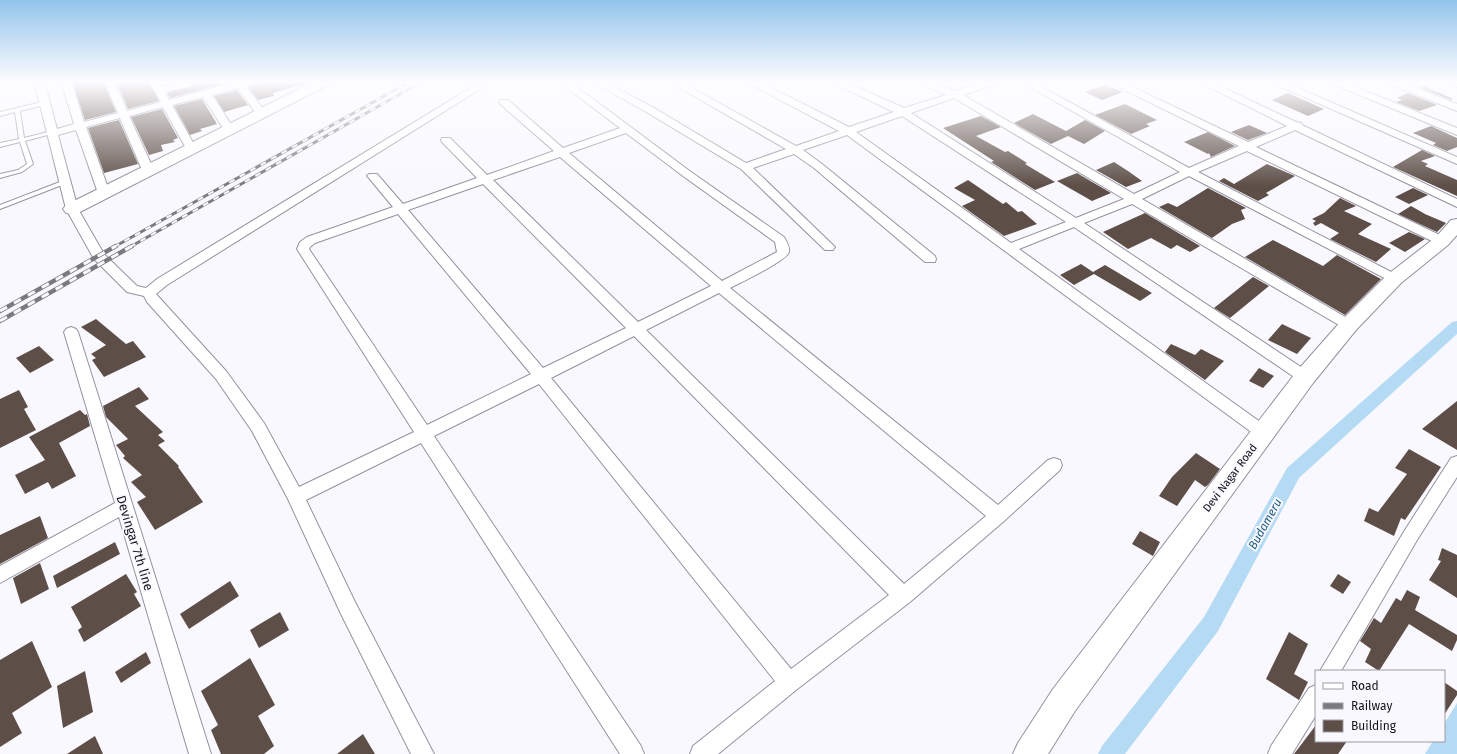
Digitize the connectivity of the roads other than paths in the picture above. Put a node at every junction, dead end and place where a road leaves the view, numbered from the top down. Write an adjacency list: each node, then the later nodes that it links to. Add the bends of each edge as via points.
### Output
1 (18, 116): 30 (lane)
2 (49, 116): 29 (street)
3 (77, 116): 23 (street)
4 (116, 116): 23 (street)
5 (125, 116): 39 (street)
6 (173, 116): 34 (street)
7 (221, 116): 25 (street)
8 (255, 116): 25 (street)
9 (430, 116): 58 (street, via 162,282)
10 (520, 116): 36 (street)
11 (611, 116): 26 (street)
12 (661, 116): 38 (street)
13 (736, 116): 35 (street)
14 (819, 116): 27 (street)
15 (891, 116): 27 (street)
16 (910, 116): 51 (street)
17 (991, 116): 46 (street)
18 (1088, 116): 40 (street)
19 (1186, 116): 33 (street)
20 (1276, 116): 24 (street)
21 (1355, 116): 37 (street)
22 (1419, 116): 28 (street)
23 (80, 126): 29 (street); 45 (street)
24 (1297, 126): 33 (street); 47 (street)
25 (229, 129): 34 (street)
26 (628, 129): 36 (street); 57 (street, via 780,240 783,253)
27 (848, 131): 35 (street); 54 (street)
28 (1457, 132)
29 (52, 133): 30 (lane); 44 (street)
30 (22, 140): 32 (lane); 41 (lane, via 30,164 19,172)
31 (446, 140): 43 (street)
32 (0, 145)
33 (1248, 146): 40 (street); 52 (street)
34 (191, 148): 39 (street)
35 (796, 150): 38 (street); 55 (street)
36 (562, 153): 43 (street); 57 (street)
37 (1457, 161)
38 (745, 167): 53 (street)
39 (148, 170): 45 (street)
40 (1190, 172): 46 (street); 56 (street)
41 (0, 176)
42 (373, 176): 50 (street)
43 (485, 180): 50 (street); 60 (street)
44 (64, 182): 48 (lane); 49 (street)
45 (104, 193): 49 (street)
46 (1133, 199): 51 (street); 59 (street)
47 (1457, 203)
48 (0, 207)
49 (72, 209): 58 (street, via 100,256 132,289)
50 (401, 210): 62 (street); 65 (street, via 311,240 303,249)
51 (1076, 223): 54 (street); 63 (street)
52 (1449, 233): 56 (street, Devi Nagar Road)
53 (829, 247)
54 (1011, 248): 64 (street)
55 (930, 259)
56 (1394, 280): 59 (street, Devi Nagar Road)
57 (721, 287): 60 (street); 70 (street)
58 (154, 300): 68 (street, via 222,375 258,427)
59 (1349, 325): 63 (street, Devi Nagar Road)
60 (636, 330): 62 (street); 72 (street)
61 (71, 332): 69 (street, Devingar 7th line)
62 (541, 376): 65 (street); 74 (street)
63 (1305, 377): 64 (street, Devi Nagar Road)
64 (1264, 433): 80 (street, Devi Nagar Road, via 1064,700)
65 (424, 435): 68 (street); 78 (street)
66 (1457, 463): 73 (street)
67 (1054, 465): 70 (street)
68 (296, 497): 77 (street, via 348,608)
69 (124, 506): 71 (street); 76 (street, Devingar 7th line)
70 (998, 516): 72 (street)
71 (0, 575)
72 (903, 596): 74 (street)
73 (1331, 670)
74 (789, 682): 79 (street)
75 (1315, 697): 81 (street)
76 (200, 754)
77 (423, 754)
78 (633, 754)
79 (701, 754)
80 (1029, 754)
81 (1279, 754)

